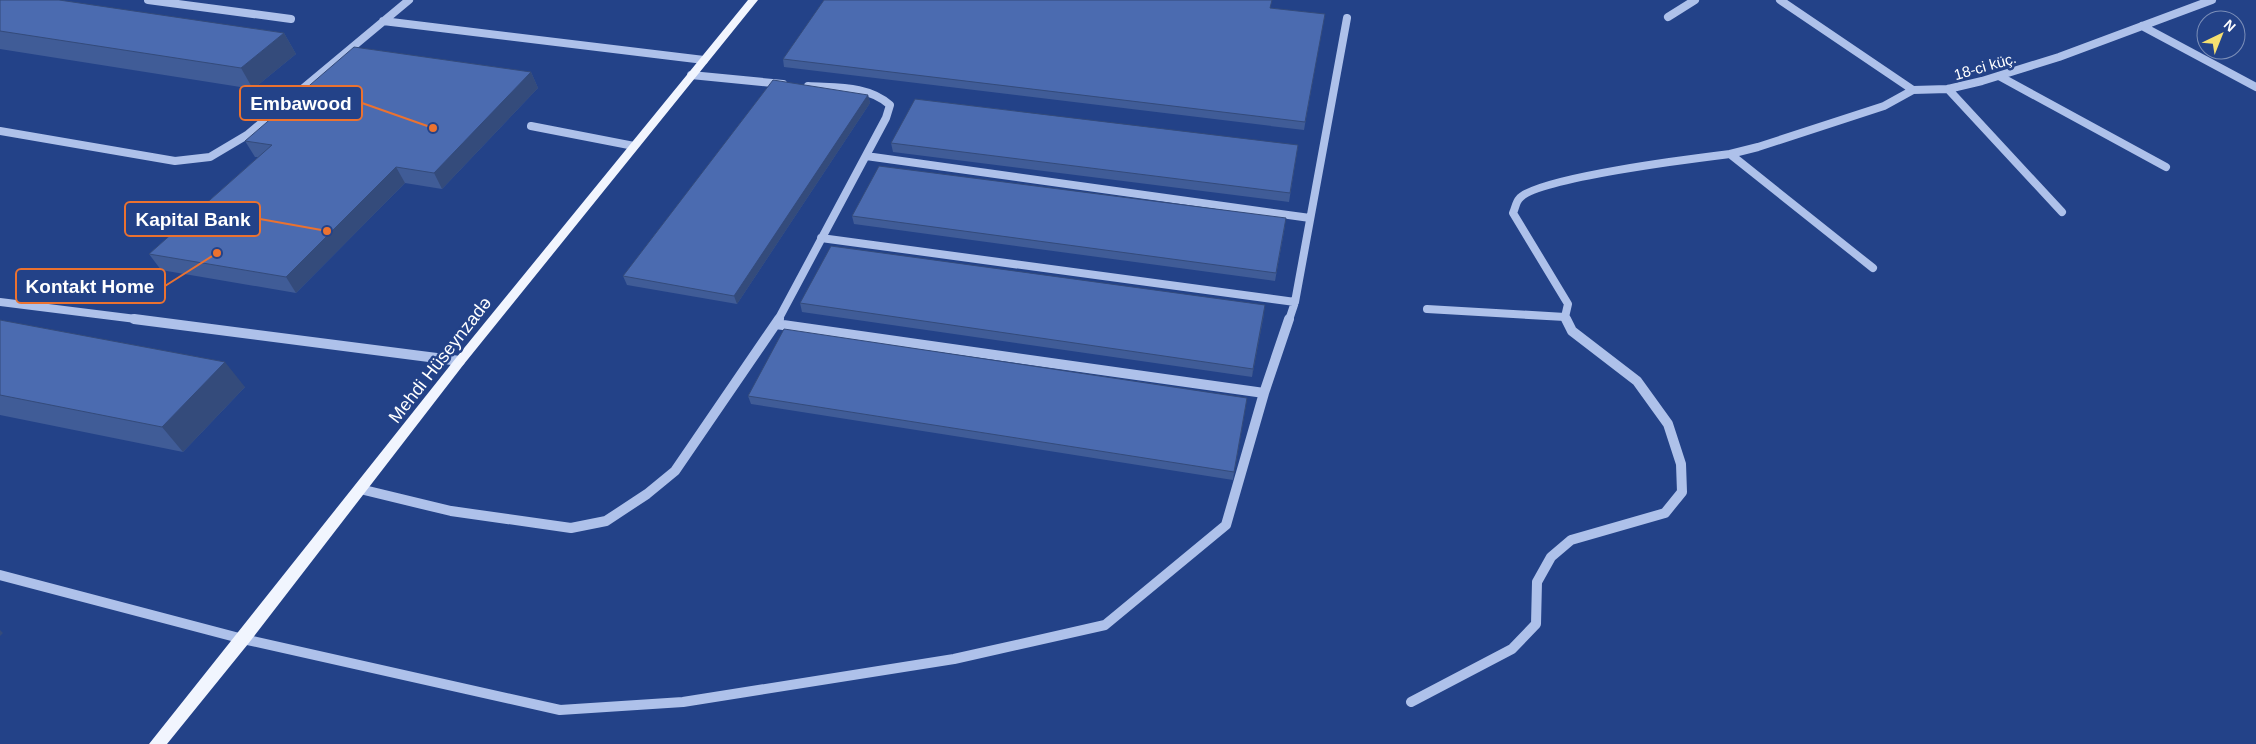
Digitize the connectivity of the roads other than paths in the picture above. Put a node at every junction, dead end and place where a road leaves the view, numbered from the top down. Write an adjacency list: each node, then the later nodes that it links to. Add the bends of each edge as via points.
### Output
1 (148, 0): 8 (street)
2 (409, 0): 10 (street)
3 (753, 0): 12 (main road, Mehdi Hüseynzadə)
4 (1695, 0): 7 (street)
5 (1780, 0): 17 (street)
6 (2212, 0): 11 (street, 18-ci küç.)
7 (1668, 16)
8 (291, 18)
9 (1347, 18): 25 (street)
10 (383, 21): 12 (street); 19 (street, via 247,135 210,157 175,161)
11 (2142, 26): 14 (street, 18-ci küç.); 15 (street)
12 (704, 60): 13 (main road, Mehdi Hüseynzadə)
13 (691, 75): 20 (main road, Mehdi Hüseynzadə); 22 (street, via 861,91 885,98 890,105 886,118)
14 (1999, 76): 16 (street, 18-ci küç.); 23 (street)
15 (2256, 87)
16 (1948, 89): 17 (street, 18-ci küç.); 24 (street)
17 (1912, 90): 21 (street, via 1884,106)
18 (531, 126): 20 (street)
19 (0, 131)
20 (634, 146): 33 (main road, Mehdi Hüseynzadə)
21 (1730, 154): 27 (street); 31 (street, via 1641,166 1550,184 1519,198 1514,213 1568,304)
22 (866, 156): 25 (street); 26 (street)
23 (2166, 167)
24 (2062, 212)
25 (1310, 218): 29 (street)
26 (822, 238): 29 (street); 32 (street)
27 (1873, 268)
28 (0, 302): 33 (street)
29 (1295, 302): 34 (street)
30 (1428, 309): 31 (street)
31 (1564, 317): 38 (street, via 1572,331 1637,381 1668,424 1681,464 1682,492 1665,514 1570,540 1551,557 1537,582 1536,624 1512,649)
32 (776, 324): 34 (street); 35 (street, via 675,471 606,521 571,528 451,511)
33 (460, 361): 35 (main road, Mehdi Hüseynzadə)
34 (1264, 393): 37 (street, via 1226,525 1105,625 954,659 683,702 560,710)
35 (360, 489): 37 (main road, Mehdi Hüseynzadə)
36 (0, 575): 37 (street)
37 (243, 639): 39 (main road, Mehdi Hüseynzadə)
38 (1411, 702)
39 (157, 744)

